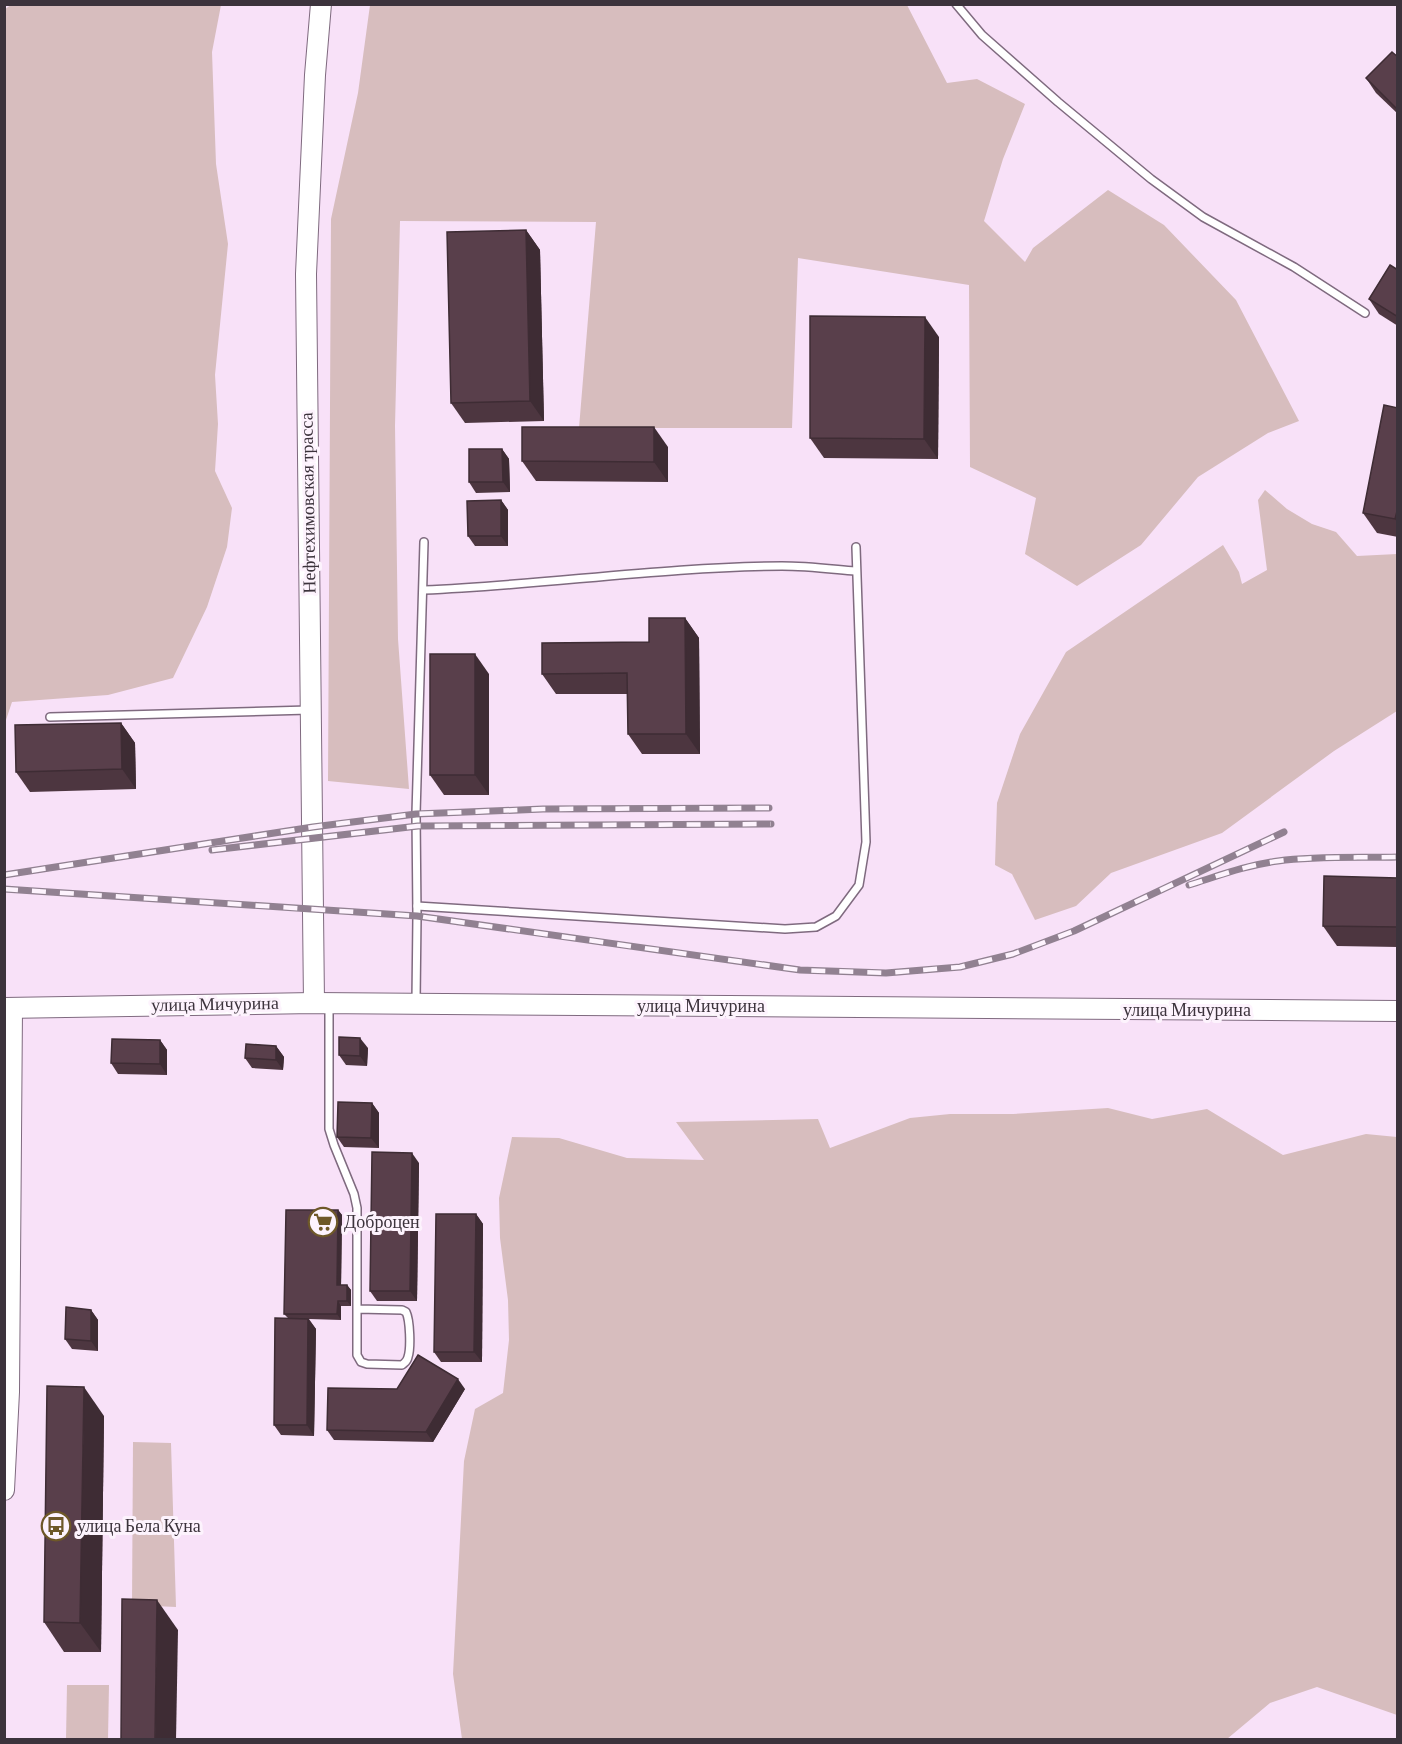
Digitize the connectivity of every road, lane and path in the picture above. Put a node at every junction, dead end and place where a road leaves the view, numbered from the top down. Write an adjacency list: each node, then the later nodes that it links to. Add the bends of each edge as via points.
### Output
1 (321, 4): 8 (main road, Нефтехимовская трасса, via 306,274)
2 (956, 4): 3 (lane, via 1032,80 1151,179 1203,217 1294,267)
3 (1365, 313)
4 (424, 542): 7 (lane)
5 (856, 547): 6 (lane)
6 (855, 571): 7 (lane, via 773,566); 10 (lane, via 866,842 859,885 836,916 816,927 785,929)
7 (424, 590): 10 (lane, via 416,814)
8 (312, 710): 9 (lane); 11 (main road, Нефтехимовская трасса)
9 (50, 717)
10 (417, 906): 12 (lane)
11 (321, 1003): 12 (main road, улица Мичурина); 13 (main road, улица Мичурина); 15 (lane, via 331,1136 357,1209)
12 (416, 1003): 14 (main road, улица Мичурина)
13 (8, 1008): 16 (main road)
14 (1398, 1011)
15 (357, 1310): 15 (lane, via 357,1355 361,1362 405,1363 409,1333 406,1312)
16 (7, 1314): 17 (main road)
17 (7, 1382): 18 (main road)
18 (4, 1490)

